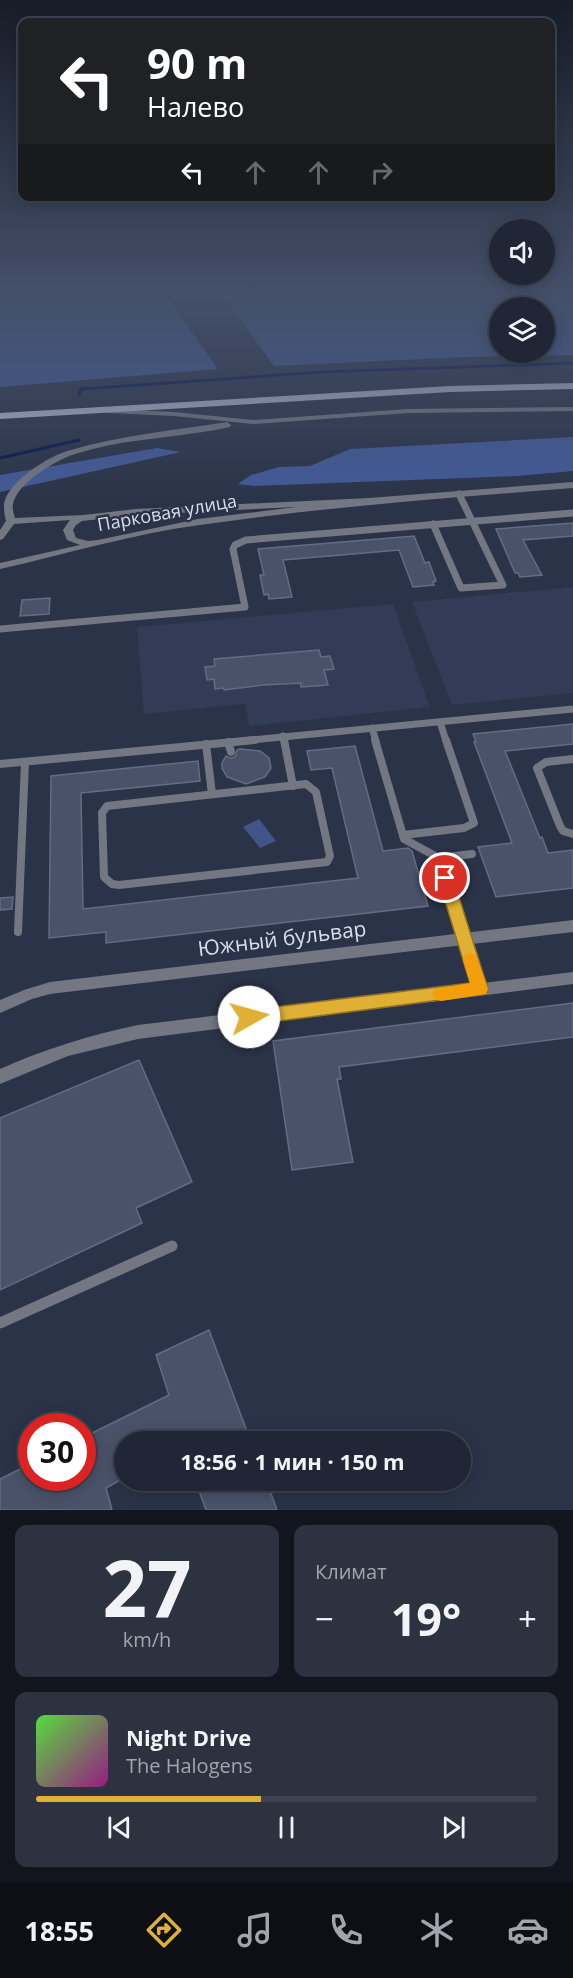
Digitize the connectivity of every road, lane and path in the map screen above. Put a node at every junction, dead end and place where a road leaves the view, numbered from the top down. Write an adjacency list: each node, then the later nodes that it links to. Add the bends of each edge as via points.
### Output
1 (573, 376): 3 (main road)
2 (573, 386): 5 (main road, via 450,389)
3 (0, 406)
4 (573, 409): 7 (street, via 396,412)
5 (49, 413): 6 (main road); 7 (street, via 147,412)
6 (0, 416)
7 (253, 422): 13 (street, via 72,452 21,482 8,506)
8 (573, 485): 9 (street, Парковая улица)
9 (459, 494): 10 (street, Парковая улица); 14 (lane)
10 (369, 501): 12 (street, Парковая улица); 17 (street, Парковая улица, via 216,520)
11 (573, 513): 14 (lane)
12 (94, 516): 13 (street); 17 (street, Парковая улица, via 80,518 68,530 72,540)
13 (12, 521): 16 (street)
14 (472, 521): 15 (lane); 15 (lane, via 502,585 461,588)
15 (433, 524): 19 (lane, via 240,542 233,549 244,607)
16 (0, 537)
17 (98, 543): 18 (street)
18 (0, 566)
19 (0, 628)
20 (573, 709): 21 (lane)
21 (440, 722): 22 (lane); 35 (lane, via 474,823 464,828)
22 (372, 728): 23 (lane); 35 (lane)
23 (284, 736): 24 (lane); 32 (lane)
24 (259, 739): 25 (lane); 27 (lane)
25 (228, 742): 26 (lane); 28 (lane)
26 (206, 744): 30 (lane); 33 (lane)
27 (256, 749)
28 (231, 752)
29 (573, 759): 34 (lane, via 546,762 537,768 560,826)
30 (25, 762): 31 (lane); 39 (lane)
31 (0, 764)
32 (293, 786): 33 (lane); 33 (lane, via 306,784 316,792 330,856 327,862 119,885 107,882 104,808)
33 (212, 794)
34 (573, 834)
35 (403, 835): 37 (lane)
36 (472, 854): 37 (lane)
37 (439, 858): 40 (lane)
38 (573, 926): 40 (street, Южный бульвар)
39 (18, 932)
40 (464, 939): 42 (lane); 43 (street, Южный бульвар, via 50,988)
41 (573, 978): 42 (street)
42 (480, 989): 44 (street, via 146,1030 83,1042 34,1059)
43 (0, 1008)
44 (0, 1077)
45 (172, 1246): 46 (lane)
46 (0, 1323)

